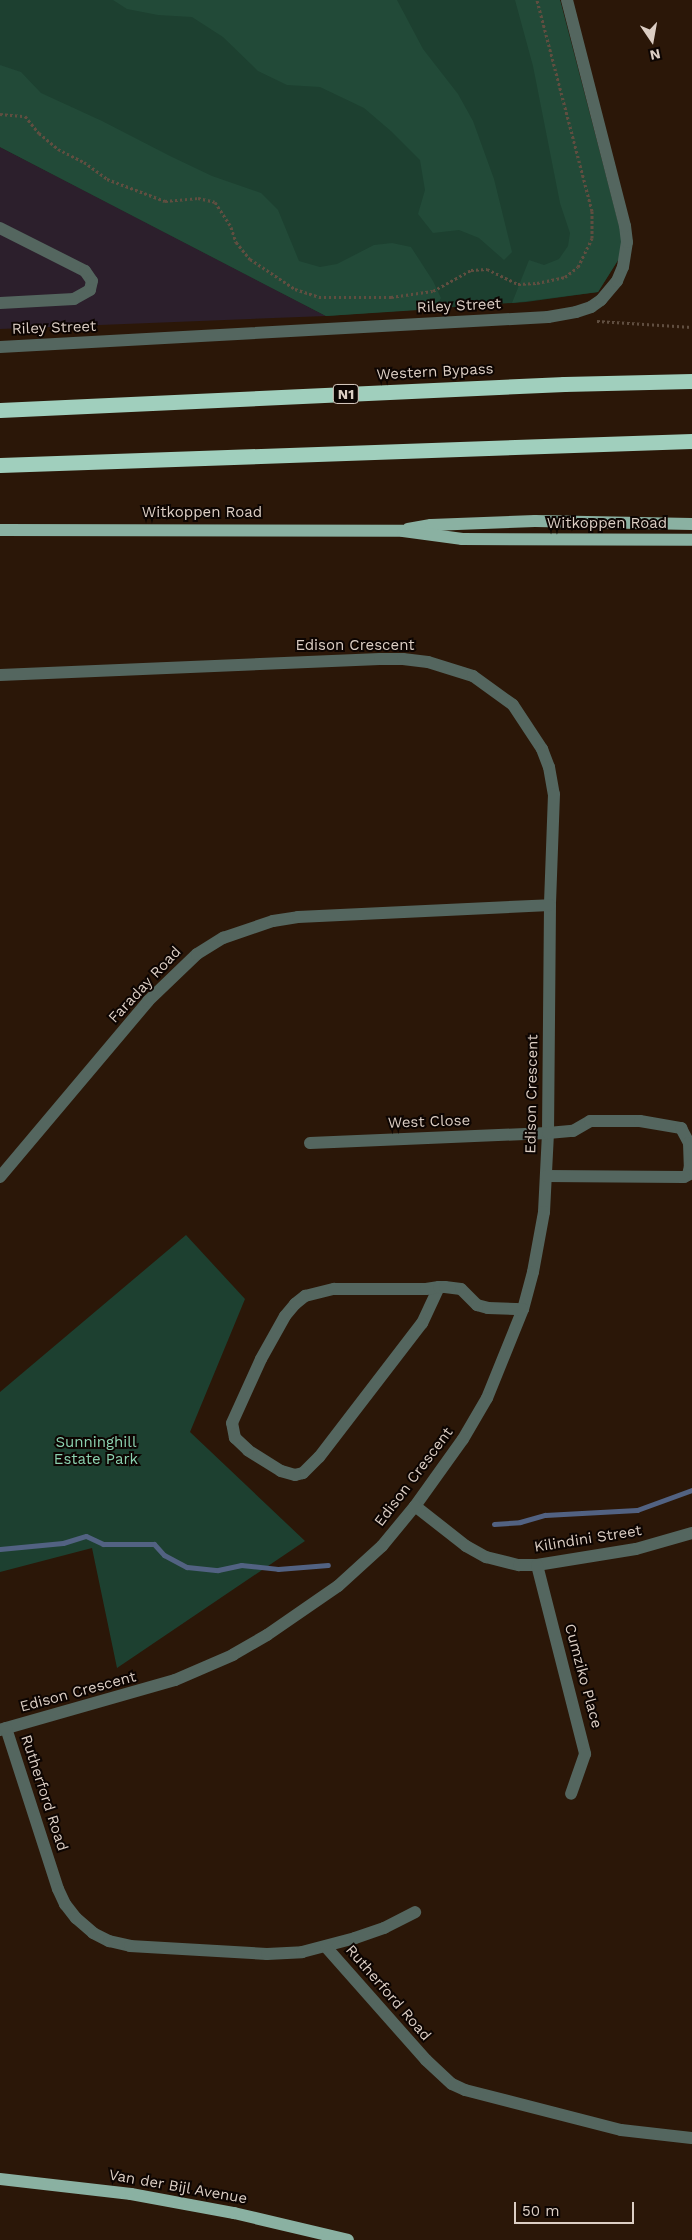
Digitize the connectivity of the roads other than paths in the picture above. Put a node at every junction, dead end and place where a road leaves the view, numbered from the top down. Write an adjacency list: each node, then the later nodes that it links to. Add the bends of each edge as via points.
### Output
1 (567, 0): 4 (street, Riley Street, via 627,242 623,266 616,281 591,307 548,317)
2 (0, 228): 3 (street, via 85,271 92,281 90,290 74,299)
3 (0, 303)
4 (0, 347)
5 (692, 381): 6 (highway, Western Bypass / N1)
6 (0, 410)
7 (692, 441): 8 (highway)
8 (0, 464)
9 (692, 524): 11 (main road, Witkoppen Road, via 535,521 431,525)
10 (0, 530): 11 (main road, Witkoppen Road)
11 (403, 530): 12 (main road, Witkoppen Road, via 462,539)
12 (692, 540)
13 (0, 675): 14 (street, Edison Crescent, via 403,658 473,676 513,705 530,727 549,767 554,794)
14 (550, 905): 15 (street, Edison Crescent); 18 (street, Faraday Road, via 298,917 265,923 223,938 197,954 154,994)
15 (548, 1133): 16 (street, West Close); 17 (street, Edison Crescent); 17 (street, West Close, via 573,1131 590,1121 668,1124 681,1128 686,1134 691,1154 688,1175 677,1179)
16 (310, 1143)
17 (546, 1176): 20 (street, Edison Crescent, via 534,1272)
18 (0, 1177)
19 (439, 1287): 19 (street, via 334,1289 305,1296 285,1316 262,1359 232,1423 235,1438 281,1471 295,1475 303,1473 319,1457 422,1323); 20 (street, via 461,1289 471,1301 482,1306)
20 (523, 1309): 21 (street, Edison Crescent, via 486,1398 463,1439)
21 (415, 1506): 23 (street, Kilindini Street, via 466,1546 486,1557 501,1563); 24 (street, Edison Crescent, via 382,1546 338,1586 233,1655 148,1689)
22 (692, 1533): 23 (street, Kilindini Street, via 636,1549)
23 (537, 1565): 25 (street, Cumziko Place, via 584,1748 582,1765)
24 (3, 1729): 27 (street, Rutherford Road, via 58,1889 76,1918 93,1933 109,1941 140,1946 267,1954)
25 (571, 1794)
26 (416, 1912): 27 (street, via 384,1928)
27 (326, 1947): 28 (street, Rutherford Road, via 426,2060 452,2084 621,2130)
28 (692, 2138)
29 (0, 2179): 30 (main road, Van der Bijl Avenue, via 131,2194 234,2213)
30 (348, 2240)

